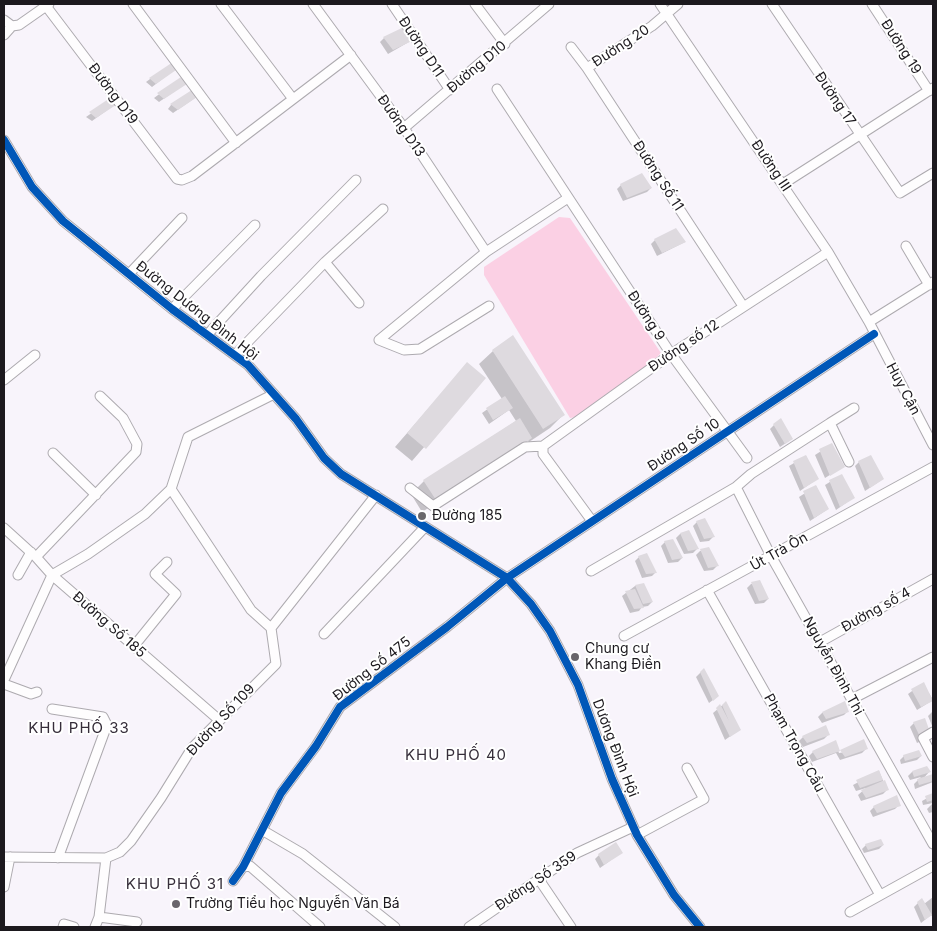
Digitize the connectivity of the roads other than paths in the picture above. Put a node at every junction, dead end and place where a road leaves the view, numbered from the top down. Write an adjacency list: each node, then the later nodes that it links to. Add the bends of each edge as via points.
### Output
1 (133, 4): 27 (street)
2 (221, 4): 23 (street)
3 (313, 4): 18 (street, Đường D13)
4 (392, 4): 21 (street, Đường D11)
5 (475, 4): 16 (street)
6 (549, 4): 16 (street, Đường D10)
7 (660, 4): 12 (street, Đường III)
8 (678, 4): 12 (street, Đường 20)
9 (772, 4): 25 (street, Đường 17)
10 (872, 4): 22 (street, Đường 19)
11 (48, 5): 14 (street); 27 (street, Đường D19, via 177,179 192,176)
12 (667, 13): 19 (street, Đường 20); 30 (street, Đường III)
13 (4, 20): 14 (street)
14 (12, 26): 15 (street)
15 (4, 35)
16 (505, 44): 21 (street, Đường D10)
17 (571, 47): 19 (street, Đường Số 11)
18 (351, 56): 23 (street); 24 (street, Đường D13)
19 (587, 68): 43 (street, Đường Số 11)
20 (497, 89): 31 (street, Đường 9)
21 (450, 90): 24 (street, Đường D10)
22 (931, 90): 25 (street)
23 (293, 99): 27 (street)
24 (404, 128): 36 (street, Đường D13)
25 (860, 136): 28 (street, Đường 17, via 900,193); 30 (street)
26 (4, 140): 39 (street, Đường Dương Đình Hội, via 32,187 63,221)
27 (236, 142)
28 (933, 173)
29 (356, 180): 47 (street)
30 (783, 184): 37 (street, Đường III)
31 (568, 198): 36 (street); 49 (street, Đường 9)
32 (383, 209): 38 (street)
33 (182, 218): 39 (street)
34 (255, 225): 44 (street)
35 (906, 246): 40 (street)
36 (486, 252): 42 (street, via 379,340 404,350 420,349)
37 (828, 252): 43 (street, Đường số 12); 45 (street, Đường III)
38 (325, 262): 41 (street); 50 (street)
39 (129, 274): 44 (street, Đường Dương Đình Hội)
40 (931, 284): 45 (street)
41 (359, 303)
42 (488, 306)
43 (743, 306): 49 (street, Đường số 12)
44 (172, 309): 47 (street, Đường Dương Đình Hội)
45 (869, 322): 46 (street, Đường III)
46 (874, 334): 56 (street, Đường Số 10); 57 (street, Huy Cận)
47 (207, 335): 50 (street, Đường Dương Đình Hội)
48 (35, 354): 51 (street)
49 (671, 354): 56 (street, Đường 9); 58 (street, Đường số 12)
50 (235, 355): 52 (street, Đường Dương Đình Hội)
51 (4, 380)
52 (274, 394): 65 (street, via 188,437); 67 (street, Đường Dương Đình Hội, via 324,458 341,474)
53 (100, 396): 66 (street, via 122,418 137,444 136,452)
54 (854, 408): 55 (street)
55 (830, 423): 61 (street); 63 (street)
56 (727, 431): 60 (street, Đường 9); 68 (street, Đường Số 10)
57 (933, 445)
58 (544, 446): 64 (street, via 525,447 433,506); 68 (street, via 543,454)
59 (53, 453): 66 (street)
60 (747, 458)
61 (849, 462)
62 (933, 467): 72 (street, Út Trà Ôn)
63 (736, 487): 72 (street, Nguyễn Đình Thi); 74 (street)
64 (410, 488)
65 (171, 489): 76 (street, via 145,514); 80 (street, via 251,610)
66 (96, 495): 71 (street)
67 (376, 496): 69 (street, Đường Dương Đình Hội); 80 (street)
68 (592, 521): 77 (street, Đường Số 10)
69 (425, 527): 77 (street, Đường Dương Đình Hội); 81 (street)
70 (4, 528): 71 (street, Đường Số 185)
71 (34, 554): 75 (street); 76 (street, Đường Số 185)
72 (771, 556): 79 (street, Út Trà Ôn); 83 (street, Nguyễn Đình Thi)
73 (167, 562): 84 (street, via 156,574 176,594)
74 (590, 571)
75 (18, 575)
76 (52, 575): 84 (street, Đường Số 185); 86 (street)
77 (508, 578): 94 (street, Đường Số 475, via 340,707 281,793); 95 (street, Dương Đình Hội, via 550,631 578,685 612,779)
78 (933, 579): 83 (street, Đường số 4)
79 (707, 590): 82 (street, Út Trà Ôn); 105 (street, Phạm Trọng Cầu)
80 (271, 628): 90 (street, Đường Số 109, via 276,664)
81 (324, 634)
82 (624, 636)
83 (820, 642): 88 (street, Nguyễn Đình Thi)
84 (134, 646): 90 (street, Đường Số 185)
85 (933, 657): 88 (street)
86 (4, 682): 87 (street, via 31,694)
87 (37, 692)
88 (852, 699): 96 (street, Nguyễn Đình Thi)
89 (52, 709): 98 (street, via 104,717 107,725)
90 (218, 719): 99 (street, Đường Số 109, via 192,748 131,841 120,852)
91 (933, 732): 92 (street, via 923,738)
92 (933, 757)
93 (687, 768): 95 (street, Đường Số 359, via 704,799)
94 (262, 830): 101 (street, Đường Số 475); 113 (street, via 303,854)
95 (635, 831): 102 (street, Đường Số 359, via 576,853); 116 (street, Dương Đình Hội, via 674,895)
96 (933, 844)
97 (7, 857): 98 (street); 104 (street)
98 (58, 858): 99 (street)
99 (106, 858): 107 (street)
100 (933, 866): 105 (street)
101 (242, 867): 103 (street, Đường Số 475); 112 (street, via 250,866)
102 (538, 878): 114 (street, Đường Số 359); 115 (street)
103 (232, 881)
104 (4, 887)
105 (880, 896): 106 (street)
106 (850, 912)
107 (98, 917): 108 (street); 111 (street)
108 (137, 922)
109 (64, 927): 110 (street, via 64,924)
110 (74, 927)
111 (95, 927)
112 (320, 927)
113 (395, 927)
114 (469, 927)
115 (571, 927)
116 (700, 927)

